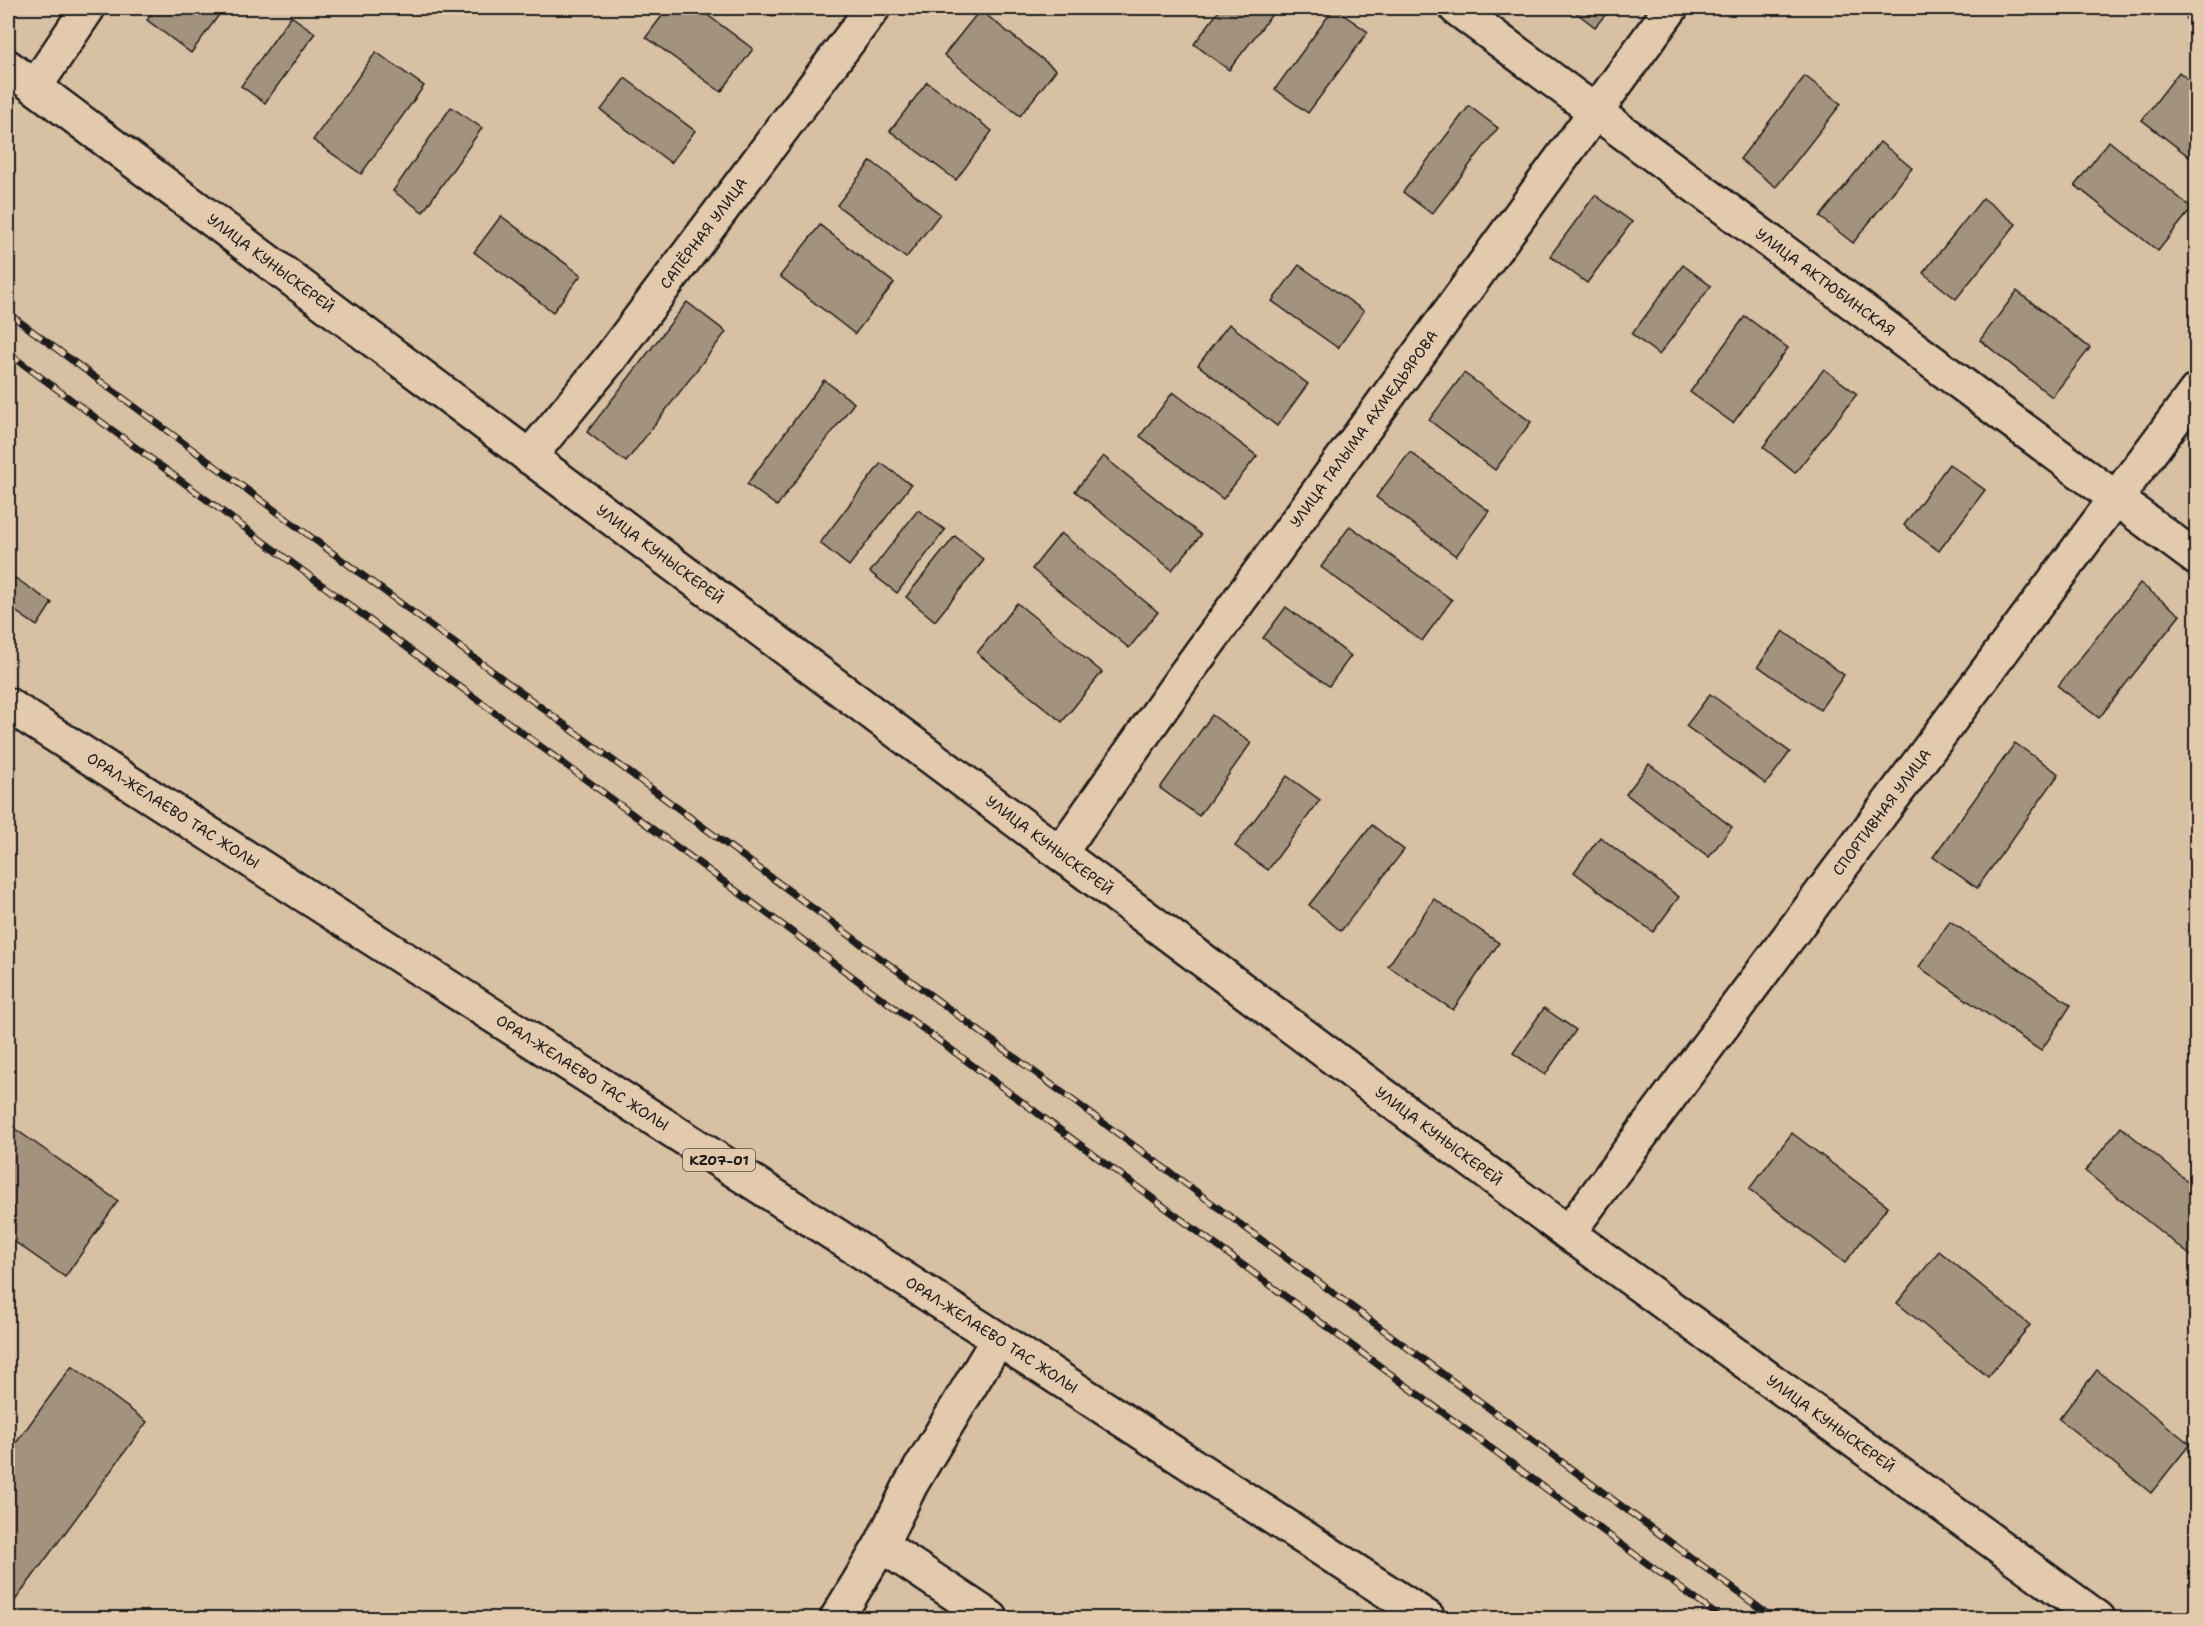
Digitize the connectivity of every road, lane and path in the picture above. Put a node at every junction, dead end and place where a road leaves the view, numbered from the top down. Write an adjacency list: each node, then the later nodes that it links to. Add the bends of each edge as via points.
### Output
1 (88, 8): 6 (street)
2 (873, 8): 9 (street, САПЁРНАЯ УЛИЦА, via 608,361)
3 (1456, 8): 7 (street, УЛИЦА АКТЮБИНСКАЯ)
4 (1671, 8): 7 (street, УЛИЦА ГАЛЫМА АХМЕДЬЯРОВА)
5 (8, 67): 6 (street, УЛИЦА КУНЫСКЕРЕЙ)
6 (35, 87): 9 (street, УЛИЦА КУНЫСКЕРЕЙ)
7 (1594, 110): 10 (street, УЛИЦА АКТЮБИНСКАЯ); 13 (street, УЛИЦА ГАЛЫМА АХМЕДЬЯРОВА)
8 (2196, 391): 10 (street, СПОРТИВНАЯ УЛИЦА)
9 (529, 457): 13 (street, УЛИЦА КУНЫСКЕРЕЙ)
10 (2116, 499): 11 (street, УЛИЦА АКТЮБИНСКАЯ); 14 (street, СПОРТИВНАЯ УЛИЦА)
11 (2196, 558)
12 (8, 705): 15 (street, ОРАЛ-ЖЕЛАЕВО ТАС ЖОЛЫ / KZ07-01)
13 (1060, 853): 14 (street, УЛИЦА КУНЫСКЕРЕЙ)
14 (1568, 1233): 20 (street, УЛИЦА КУНЫСКЕРЕЙ)
15 (998, 1339): 16 (street, via 911,1484); 19 (street, ОРАЛ-ЖЕЛАЕВО ТАС ЖОЛЫ / KZ07-01)
16 (881, 1545): 17 (street); 18 (street)
17 (837, 1618)
18 (991, 1618)
19 (1428, 1618)
20 (2098, 1618)

